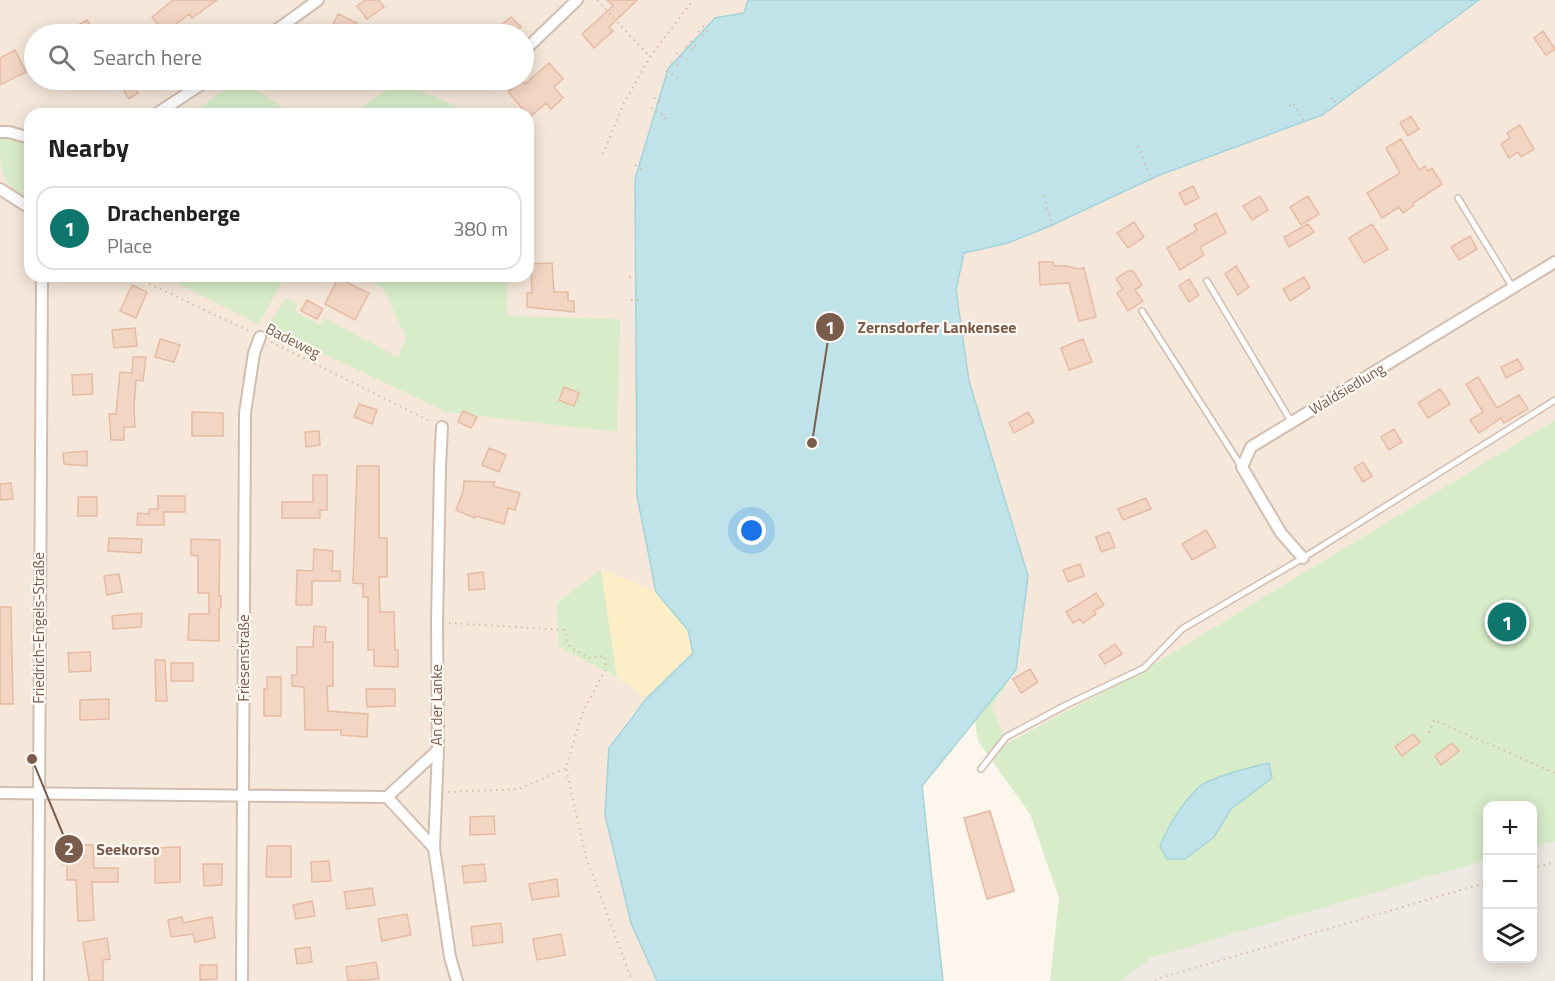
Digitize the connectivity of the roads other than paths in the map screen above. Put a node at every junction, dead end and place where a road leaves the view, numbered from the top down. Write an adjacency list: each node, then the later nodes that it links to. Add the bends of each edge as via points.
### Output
1 (318, 0): 3 (street)
2 (577, 0): 4 (street)
3 (284, 24)
4 (534, 41)
5 (193, 90): 6 (street)
6 (165, 108)
7 (0, 132): 8 (street)
8 (24, 136)
9 (0, 189): 11 (street)
10 (1458, 198): 15 (lane)
11 (24, 204)
12 (1555, 262): 15 (street, Waldsiedlung)
13 (1207, 281): 19 (lane)
14 (42, 282): 26 (street, Friedrich-Engels-Straße)
15 (1513, 288): 19 (street, Waldsiedlung)
16 (1142, 311): 21 (lane)
17 (260, 337): 27 (street, Friesenstraße, via 245,413)
18 (1555, 400): 22 (lane)
19 (1292, 423): 21 (street, Waldsiedlung, via 1251,447)
20 (442, 427): 23 (street, An der Lanke)
21 (1242, 467): 22 (street, via 1281,533)
22 (1303, 558): 24 (lane, via 1182,629 1144,668 1006,737)
23 (438, 750): 28 (street); 29 (street, An der Lanke)
24 (981, 769)
25 (0, 793): 26 (street)
26 (38, 793): 27 (street); 30 (street, Friedrich-Engels-Straße)
27 (243, 794): 28 (street); 31 (street, Friesenstraße)
28 (387, 797): 29 (street)
29 (434, 848): 32 (street, An der Lanke)
30 (38, 981)
31 (242, 981)
32 (457, 981)

